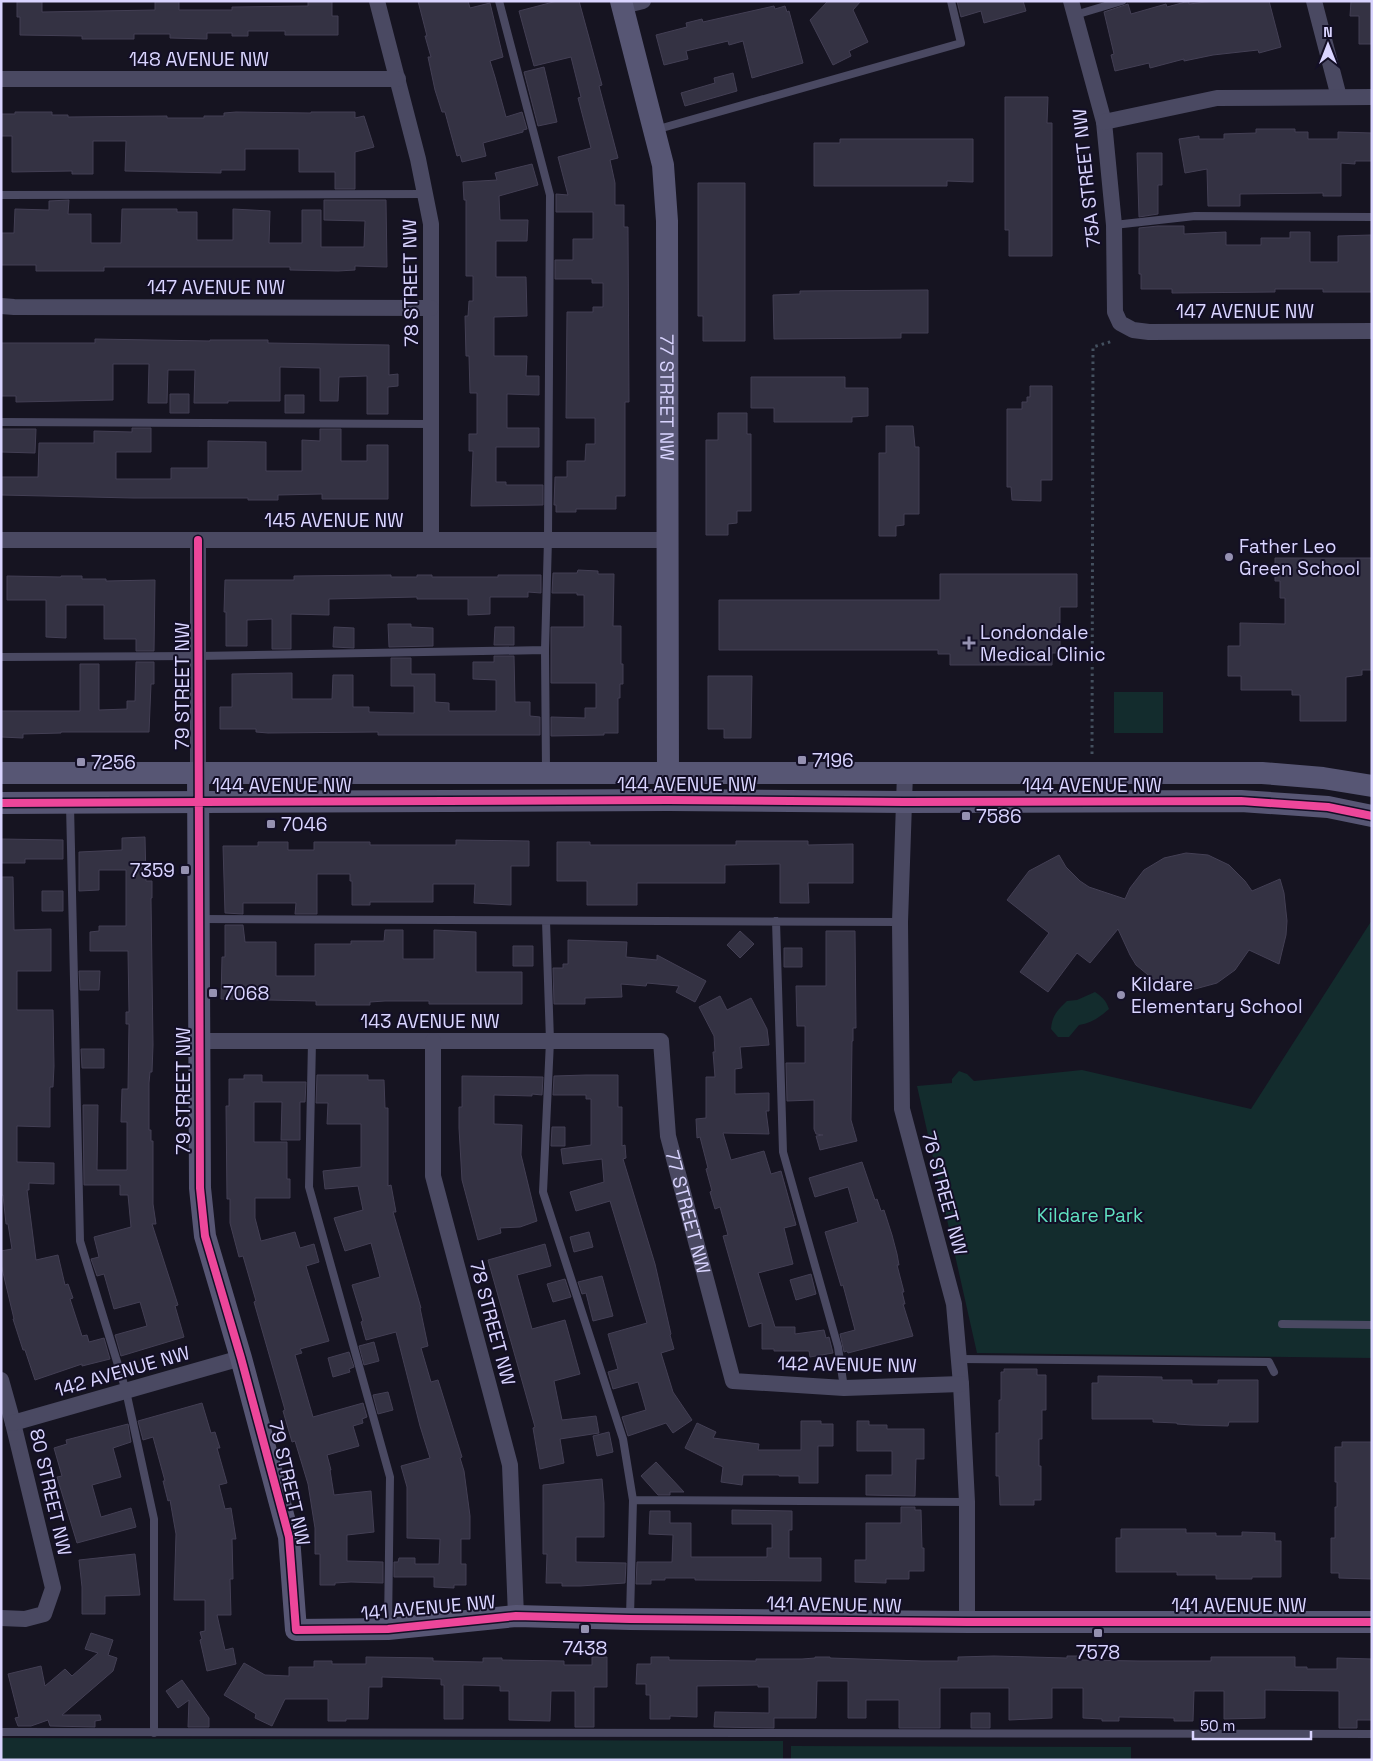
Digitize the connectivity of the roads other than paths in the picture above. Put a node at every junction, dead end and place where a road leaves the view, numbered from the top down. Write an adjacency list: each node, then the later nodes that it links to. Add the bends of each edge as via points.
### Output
1 (377, 1): 9 (street, 78 STREET NW)
2 (499, 1): 25 (lane, via 550,195)
3 (951, 1): 13 (lane, via 961,43)
4 (1122, 1): 7 (lane)
5 (1314, 1): 10 (street)
6 (629, 3): 13 (street, 77 STREET NW)
7 (1073, 8): 12 (street, 75A STREET NW)
8 (1, 79): 9 (street, 148 AVENUE NW)
9 (398, 79): 14 (street, 78 STREET NW)
10 (1339, 97): 11 (street); 12 (street, via 1217,98)
11 (1372, 97)
12 (1104, 122): 17 (street, 75A STREET NW)
13 (654, 130): 28 (street, 77 STREET NW, via 663,165 667,221)
14 (425, 194): 15 (lane); 19 (street, 78 STREET NW, via 431,224)
15 (1, 195)
16 (1372, 216): 17 (lane, via 1195,216)
17 (1114, 225): 20 (street, 75A STREET NW, via 1113,298 1114,312)
18 (1, 306): 19 (street, 147 AVENUE NW)
19 (431, 308): 23 (street, 78 STREET NW)
20 (1120, 323): 21 (street, 147 AVENUE NW, via 1133,330 1149,332)
21 (1372, 331)
22 (1, 422): 23 (lane)
23 (432, 424): 24 (street, 78 STREET NW)
24 (431, 539): 25 (street, 145 AVENUE NW); 27 (street, 145 AVENUE NW)
25 (548, 539): 28 (street, 145 AVENUE NW); 29 (lane)
26 (1, 540): 27 (street, 145 AVENUE NW)
27 (198, 540): 30 (street, 79 STREET NW)
28 (668, 540): 34 (street, 77 STREET NW)
29 (544, 650): 30 (lane); 33 (lane)
30 (198, 656): 31 (lane); 32 (street, 79 STREET NW)
31 (1, 657)
32 (198, 772): 33 (street, 144 AVENUE NW); 35 (street, 144 AVENUE NW); 40 (street, 79 STREET NW)
33 (546, 772): 34 (street, 144 AVENUE NW)
34 (668, 772): 36 (street, 144 AVENUE NW); 38 (street, 77 STREET NW)
35 (1, 773)
36 (905, 773): 37 (street, 144 AVENUE NW, via 1262,773); 41 (street, 76 STREET NW)
37 (1372, 786)
38 (668, 800): 40 (street, 144 AVENUE NW); 41 (street, 144 AVENUE NW)
39 (70, 802): 40 (street, 144 AVENUE NW); 42 (street, 144 AVENUE NW); 62 (lane, via 80,1241)
40 (198, 802): 44 (street, 79 STREET NW)
41 (904, 802): 43 (street, 144 AVENUE NW, via 1241,801 1328,807); 47 (street, 76 STREET NW)
42 (1, 803)
43 (1372, 816)
44 (199, 919): 45 (lane); 48 (street, 79 STREET NW)
45 (546, 921): 46 (lane); 51 (lane)
46 (776, 922): 47 (lane); 61 (lane, via 783,1152 838,1347)
47 (900, 922): 56 (street, 76 STREET NW, via 902,1108 954,1304)
48 (199, 1041): 49 (street, 143 AVENUE NW); 55 (street, 79 STREET NW, via 200,1188 205,1236)
49 (312, 1041): 50 (street, 143 AVENUE NW); 71 (lane, via 309,1187 390,1477)
50 (432, 1041): 51 (street, 143 AVENUE NW); 66 (street, 78 STREET NW, via 433,1176 510,1465)
51 (550, 1041): 52 (street, 143 AVENUE NW); 64 (lane, via 542,1192 623,1439)
52 (661, 1041): 59 (street, 77 STREET NW, via 668,1136)
53 (1282, 1324): 54 (lane)
54 (1372, 1325)
55 (241, 1358): 62 (street, 142 AVENUE NW); 72 (street, 79 STREET NW, via 289,1537)
56 (959, 1360): 57 (lane, via 1269,1362); 60 (street, 76 STREET NW)
57 (1274, 1372)
58 (1, 1380): 63 (street, 80 STREET NW)
59 (733, 1381): 61 (street, 142 AVENUE NW)
60 (961, 1384): 61 (street, 142 AVENUE NW); 65 (street, 76 STREET NW)
61 (844, 1388)
62 (126, 1391): 63 (street, 142 AVENUE NW); 74 (lane, via 154,1519)
63 (13, 1423): 67 (street, 80 STREET NW, via 53,1588 44,1614 25,1619)
64 (633, 1500): 65 (lane); 68 (lane)
65 (967, 1502): 69 (street, 76 STREET NW)
66 (516, 1616): 68 (street, 141 AVENUE NW); 71 (street, 141 AVENUE NW)
67 (1, 1618)
68 (630, 1619): 69 (street, 141 AVENUE NW)
69 (967, 1622): 70 (street, 141 AVENUE NW)
70 (1372, 1622)
71 (388, 1629): 72 (street, 141 AVENUE NW)
72 (296, 1630)
73 (1, 1732): 74 (lane)
74 (154, 1733): 75 (lane)
75 (1372, 1734)

